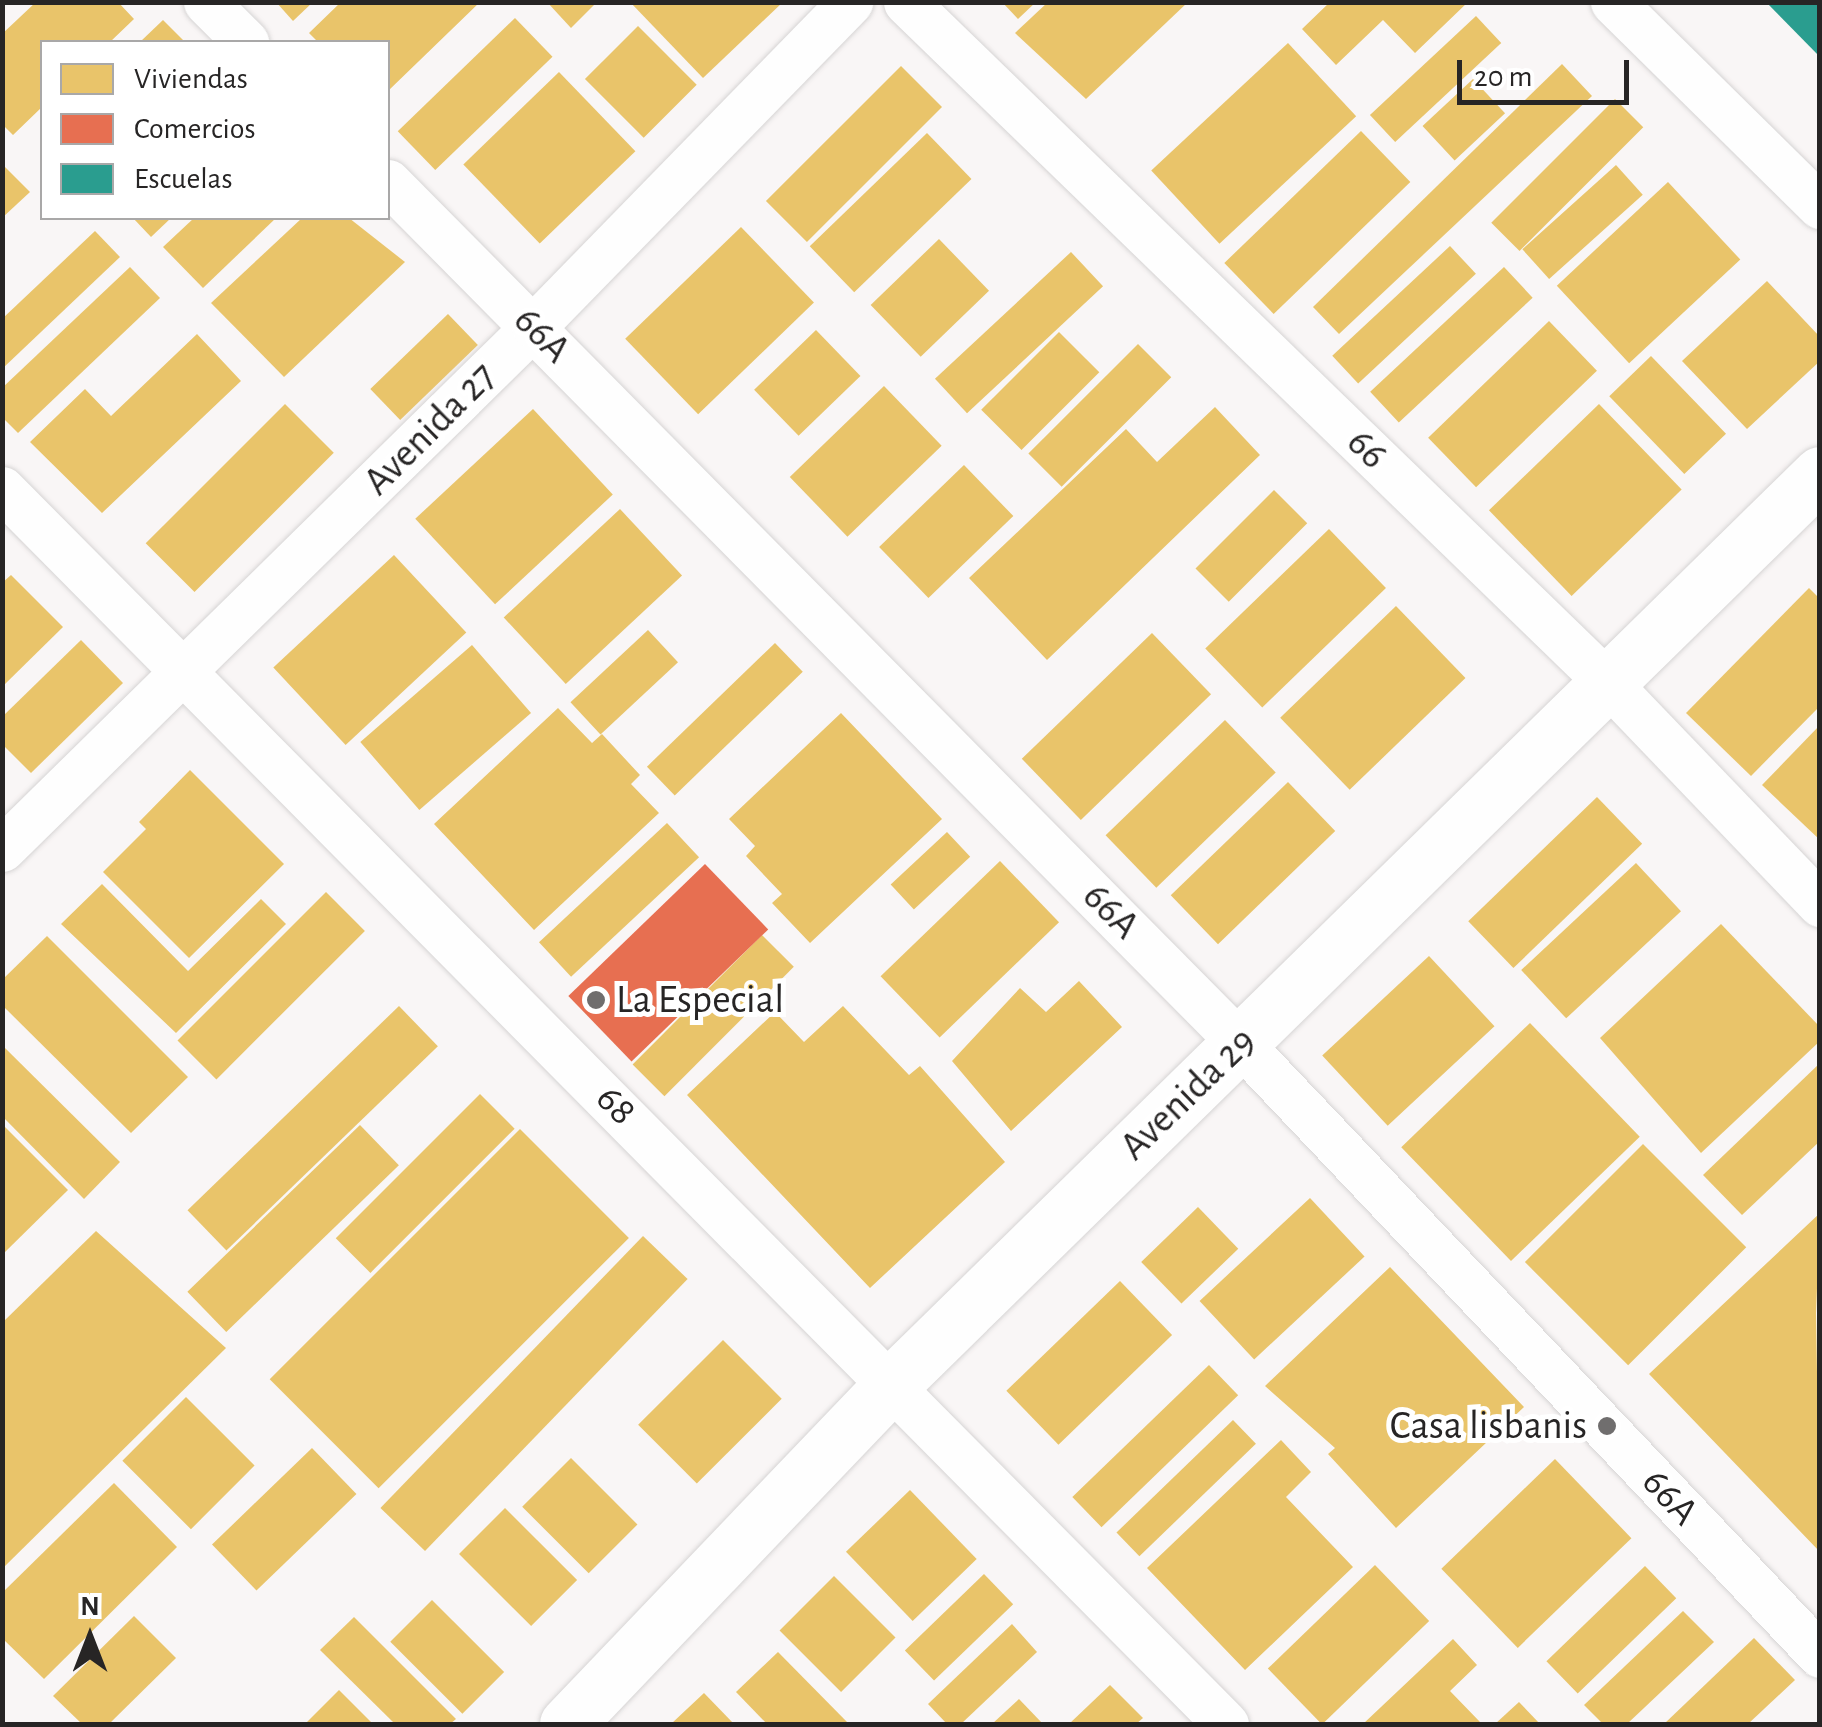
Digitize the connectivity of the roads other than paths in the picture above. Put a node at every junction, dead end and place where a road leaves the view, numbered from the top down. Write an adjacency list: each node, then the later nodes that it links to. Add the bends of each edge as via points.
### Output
1 (206, 2): 5 (street)
2 (850, 2): 8 (street, Avenida 27)
3 (906, 2): 12 (street, 66)
4 (1613, 2): 7 (street)
5 (244, 40)
6 (390, 184): 8 (street, 66A)
7 (1820, 206)
8 (534, 326): 11 (street, Avenida 27); 15 (street, 66A)
9 (1820, 474): 12 (street, Avenida 29)
10 (2, 489): 11 (street, 68)
11 (187, 670): 13 (street, Avenida 27); 16 (street, 68)
12 (1608, 682): 14 (street, 66); 15 (street, Avenida 29)
13 (2, 849)
14 (1820, 904)
15 (1240, 1043): 16 (street, Avenida 29); 17 (street, 66A)
16 (892, 1385): 18 (street, Avenida 29); 19 (street, 68)
17 (1820, 1655)
18 (567, 1724)
19 (1226, 1724)

